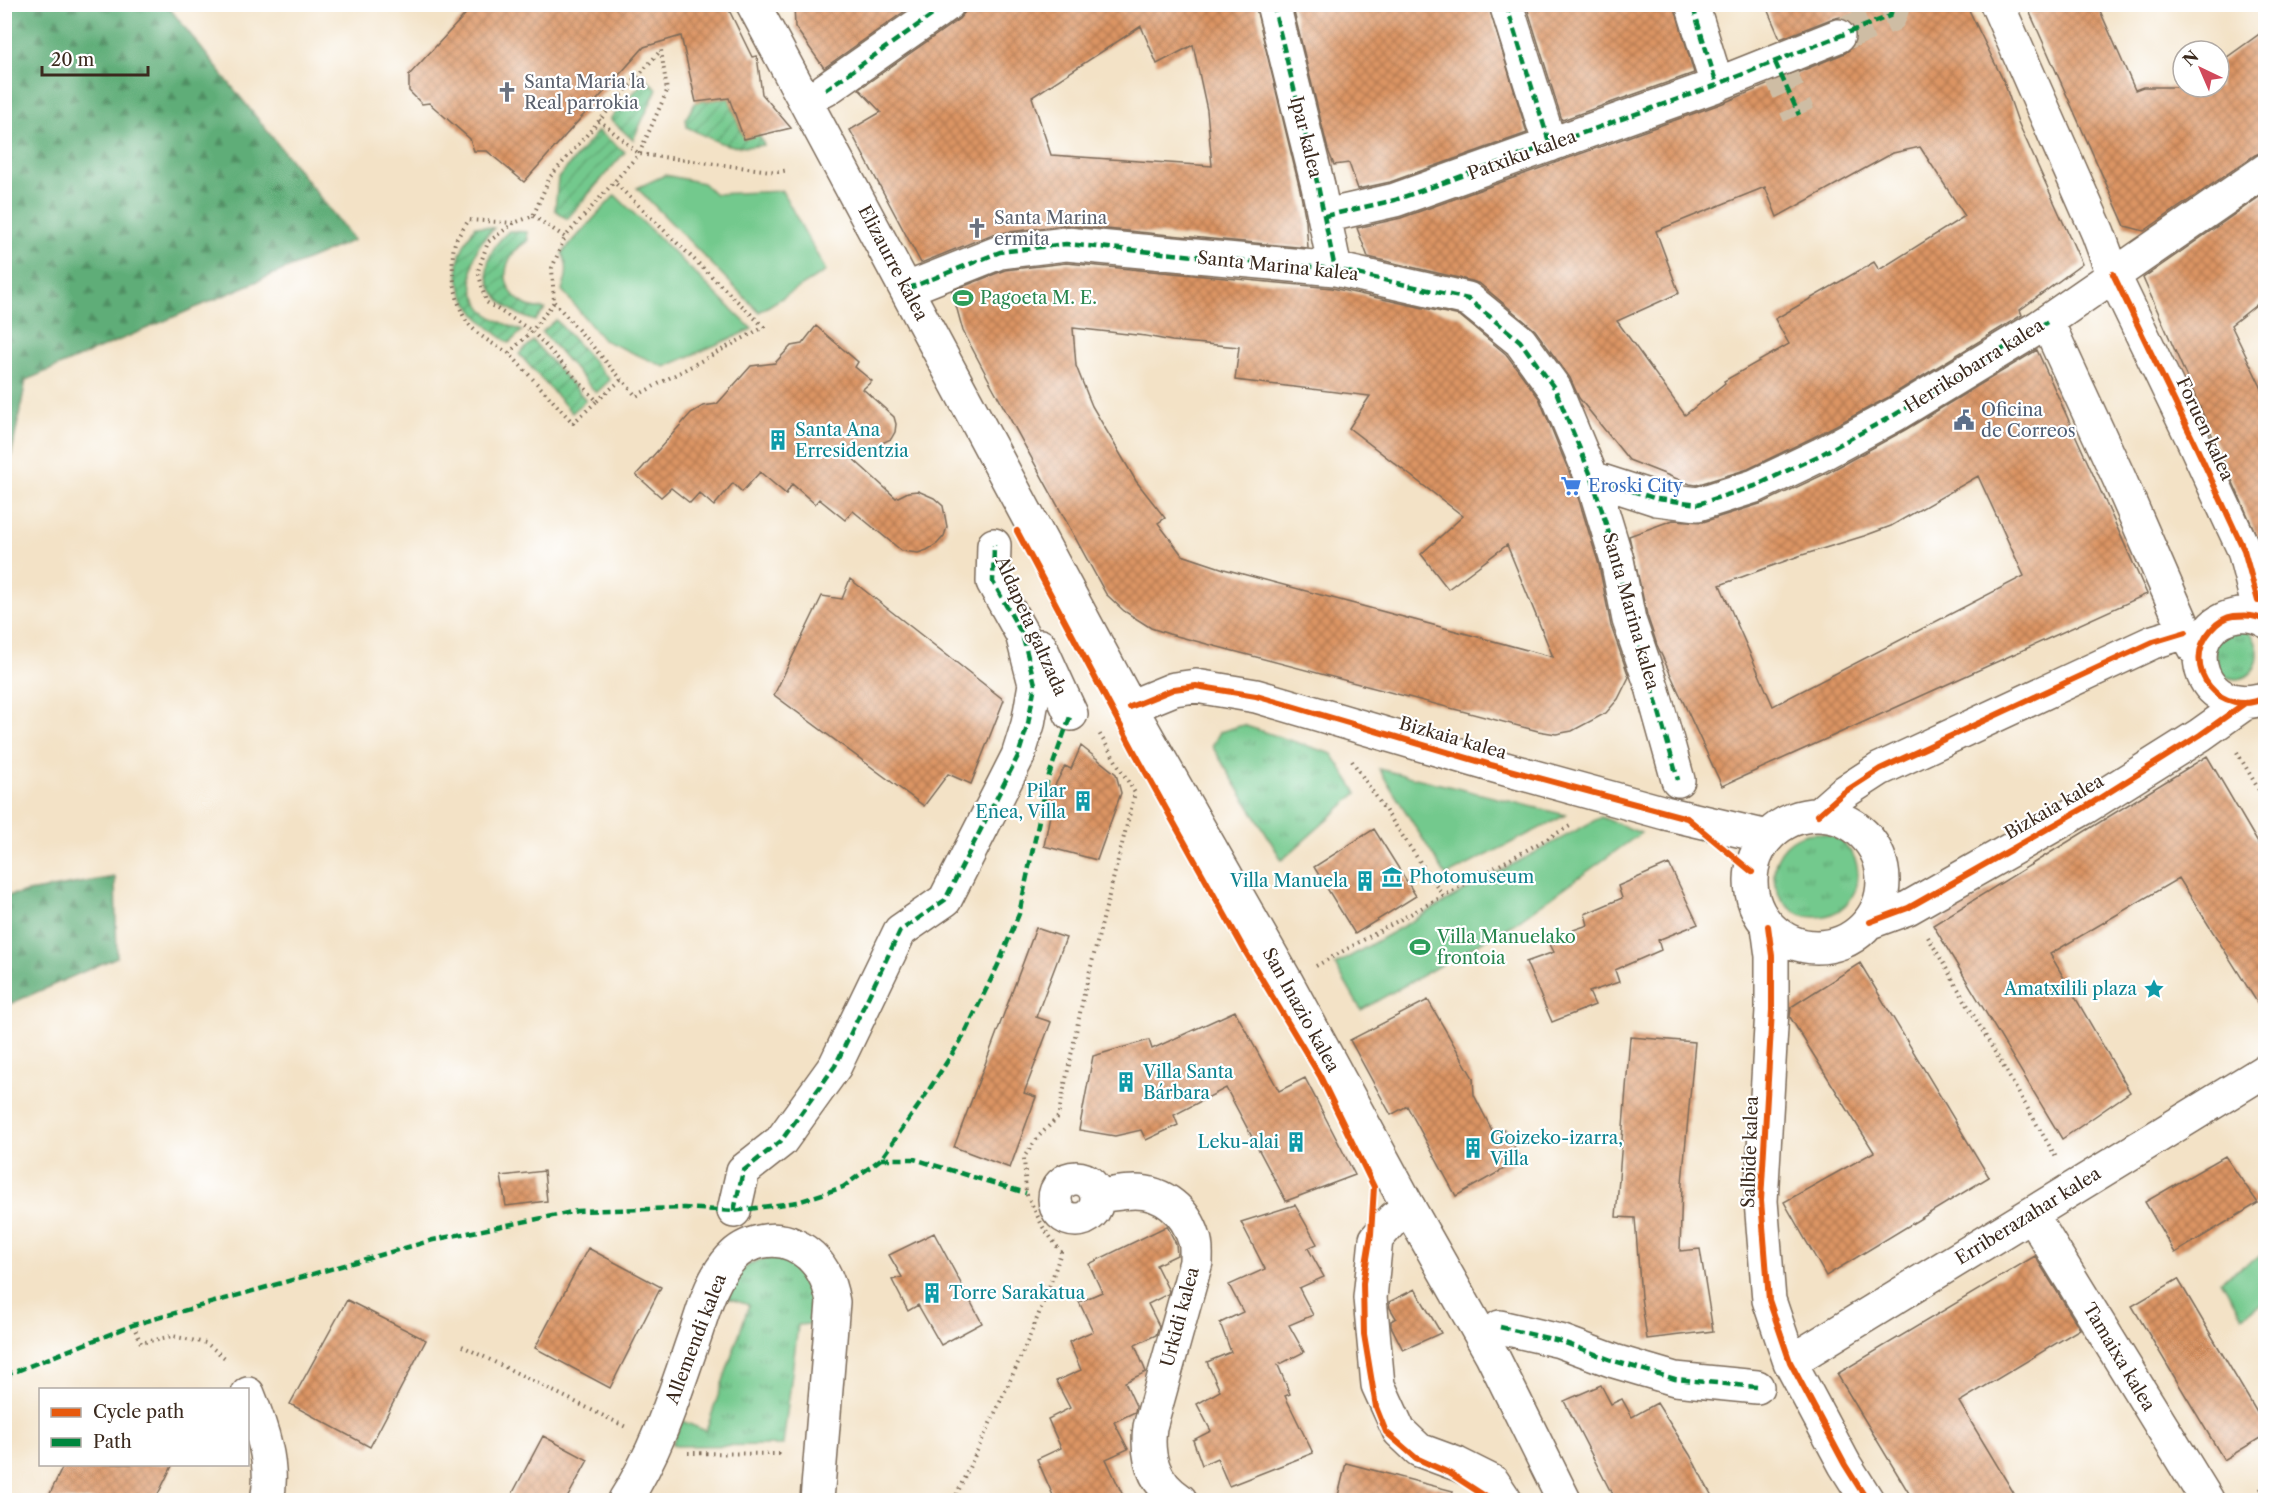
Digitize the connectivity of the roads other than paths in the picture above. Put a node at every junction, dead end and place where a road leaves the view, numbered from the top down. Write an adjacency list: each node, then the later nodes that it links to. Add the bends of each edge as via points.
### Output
1 (753, 4): 15 (street, Elizaurre kalea)
2 (948, 4): 9 (street)
3 (1273, 4): 12 (street, Ipar kalea)
4 (1506, 4): 10 (street)
5 (1692, 4): 8 (street)
6 (1996, 4): 14 (street, Foruen kalea)
7 (1838, 36): 8 (street, Patxiku kalea)
8 (1720, 83): 10 (street, Patxiku kalea)
9 (825, 90)
10 (1550, 145): 12 (street, Patxiku kalea, via 1395,200)
11 (2265, 170): 14 (street, Herrikobarra kalea)
12 (1325, 216): 13 (street, Ipar kalea)
13 (1335, 269): 15 (street, Santa Marina kalea, via 1066,243 1000,252); 17 (street, Santa Marina kalea, via 1468,299 1520,341 1555,389)
14 (2113, 274): 16 (street, Herrikobarra kalea); 20 (street, Foruen kalea, via 2244,550)
15 (907, 289): 18 (street, Elizaurre kalea)
16 (2047, 322): 17 (street, Herrikobarra kalea, via 1896,414 1755,486 1698,504 1657,499); 21 (street)
17 (1592, 478): 25 (street, Santa Marina kalea, via 1617,560 1629,620)
18 (1032, 522): 19 (street, Aldapeta galtzada); 23 (street, San Inazio kalea)
19 (994, 545): 24 (street, Aldapeta galtzada); 37 (street, via 993,582 1022,634 1035,684 1018,756 945,900 900,930 835,1066 781,1141 743,1171)
20 (2259, 610): 21 (street, via 2230,616)
21 (2197, 641): 22 (street, via 2207,684 2223,698); 26 (street, via 2153,642 1880,769)
22 (2255, 700): 30 (street, Bizkaia kalea, via 2084,808 1908,908)
23 (1130, 707): 27 (street, Bizkaia kalea, via 1173,689 1196,686 1256,696); 36 (street, San Inazio kalea)
24 (1071, 714)
25 (1678, 780)
26 (1818, 815): 28 (street, via 1791,821); 30 (street, via 1839,818 1858,828 1872,843 1881,862 1884,883 1880,904)
27 (1686, 818): 28 (street, Bizkaia kalea); 29 (street, Bizkaia kalea)
28 (1767, 837): 29 (street, via 1756,853)
29 (1752, 872): 31 (street, via 1752,892)
30 (1870, 922): 32 (street, via 1839,945)
31 (1768, 926): 32 (street, via 1784,939); 33 (street, Salbide kalea)
32 (1820, 948): 33 (street, Salbide kalea, via 1781,992)
33 (1772, 1010): 40 (street, Salbide kalea, via 1761,1201 1769,1300)
34 (2265, 1070): 38 (street, Erriberazahar kalea)
35 (1097, 1196): 46 (street, Urkidi kalea, via 1136,1192 1155,1196 1174,1205 1188,1222 1195,1240 1196,1262 1148,1440 1151,1467 1166,1489)
36 (1409, 1208): 47 (street, via 1376,1239 1370,1299 1378,1385 1400,1431 1419,1450 1493,1482); 48 (street, San Inazio kalea, via 1492,1355)
37 (734, 1211)
38 (2031, 1214): 40 (street, Erriberazahar kalea); 50 (street, Tamaixa kalea)
39 (1500, 1327): 41 (street, via 1560,1341 1675,1379)
40 (1790, 1362): 49 (street, Salbide kalea)
41 (1757, 1387)
42 (249, 1400): 43 (street, via 263,1432 270,1488)
43 (267, 1500)
44 (625, 1500): 45 (street, Allemendi kalea, via 657,1443 718,1275 732,1256 745,1248 776,1240 812,1256 827,1279 833,1302)
45 (817, 1500)
46 (1180, 1500)
47 (1505, 1500)
48 (1564, 1500)
49 (1867, 1500)
50 (2206, 1500)

